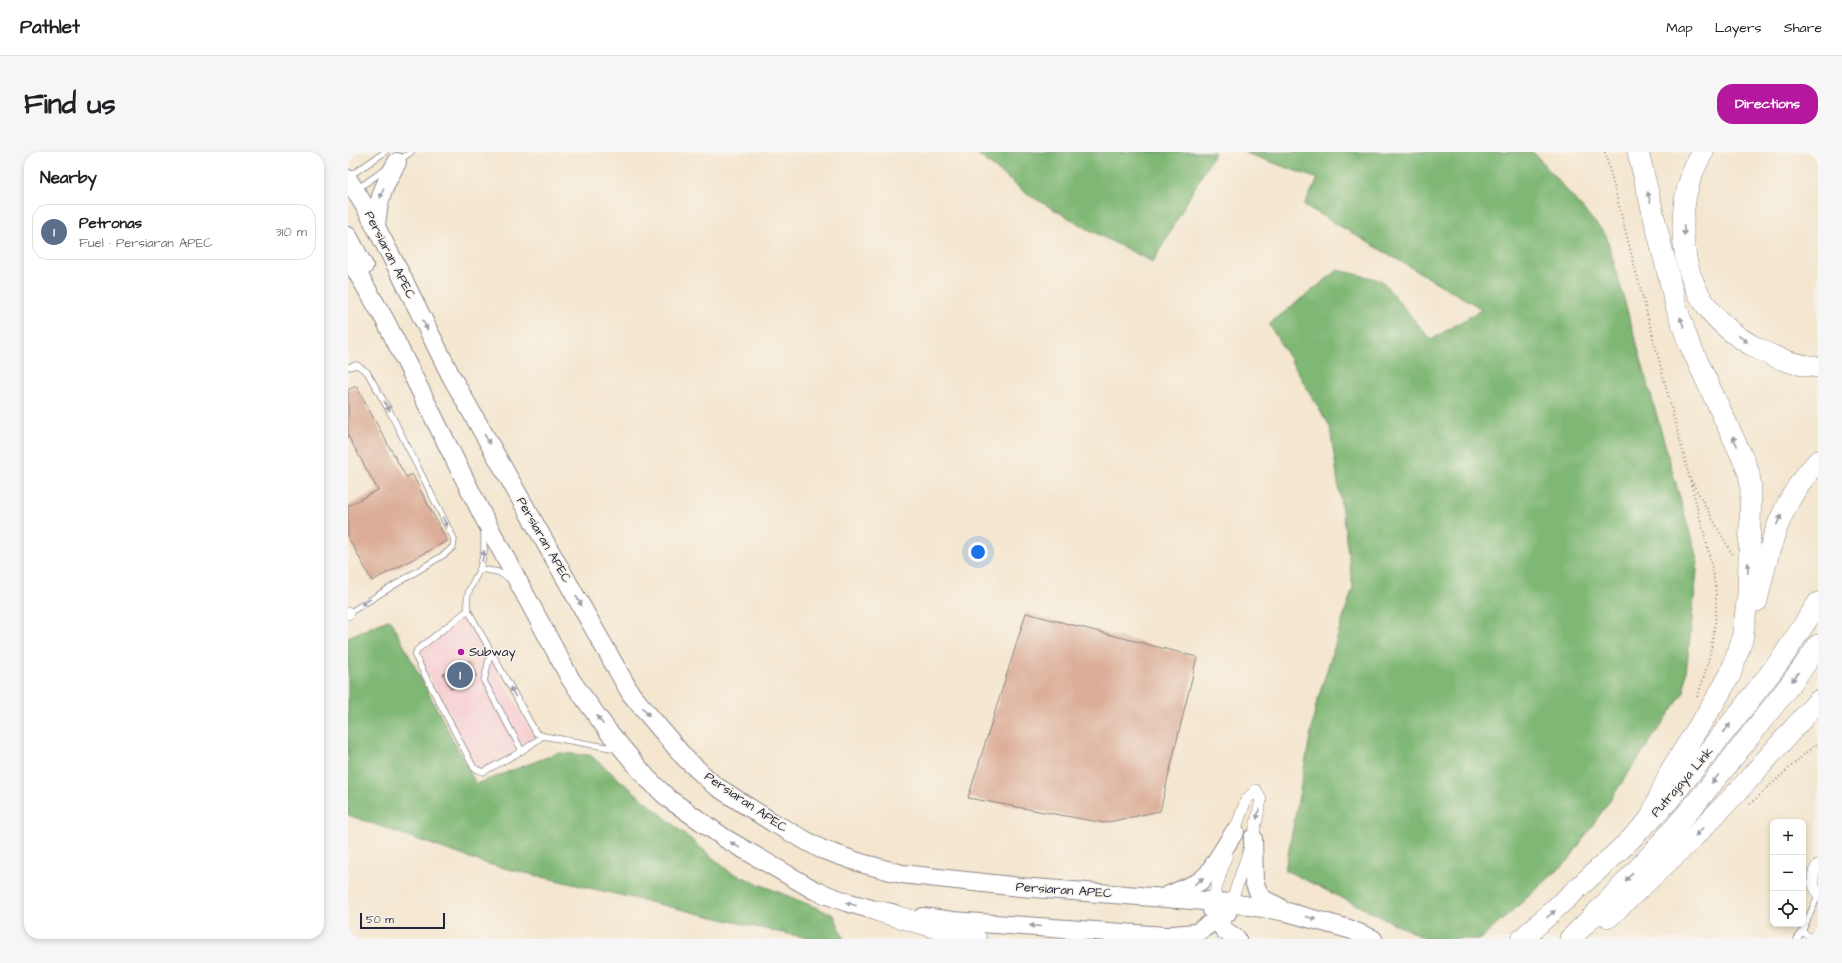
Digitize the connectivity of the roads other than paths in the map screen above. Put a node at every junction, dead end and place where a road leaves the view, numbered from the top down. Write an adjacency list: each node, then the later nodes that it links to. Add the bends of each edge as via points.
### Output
1 (1638, 152): 26 (highway, one-way to 1, via 1716,701 1730,675 1742,640 1748,595 1751,489 1745,463 1688,341 1676,306)
2 (1703, 152): 11 (highway, one-way to 11, via 1691,178 1683,222 1689,270 1695,287 1708,308 1758,350 1792,362)
3 (398, 155): 4 (lane); 4 (lane); 5 (main road, one-way to 5, via 380,196)
4 (350, 187): 5 (main road, Persiaran APEC); 8 (main road, via 356,211 399,287)
5 (376, 227): 8 (main road, Persiaran APEC)
6 (348, 236): 9 (main road, via 381,298)
7 (348, 257): 9 (main road)
8 (412, 299): 33 (main road, Persiaran APEC, one-way to 33, via 451,376 631,694 684,757 714,785 821,849 902,874 1020,887)
9 (385, 320): 13 (main road)
10 (348, 367): 18 (lane, one-way to 18, via 357,365 367,372 454,539 445,554)
11 (1818, 367)
12 (1818, 461): 26 (highway, one-way to 12, via 1713,714 1738,675 1774,534 1786,506)
13 (484, 518): 14 (lane, one-way to 13, via 484,550); 15 (main road)
14 (480, 569): 15 (lane, via 498,572); 17 (lane, via 468,592)
15 (518, 582): 25 (main road, one-way to 15, via 571,680)
16 (1818, 603): 28 (highway, Putrajaya Link, one-way to 16, via 1667,802 1782,658)
17 (468, 610): 20 (lane); 24 (lane, via 417,650 416,660 474,768 483,772)
18 (348, 613)
19 (1818, 645): 46 (highway, Putrajaya Link, one-way to 46, via 1749,738 1696,803)
20 (491, 651): 23 (lane, one-way to 20, via 536,733 532,727); 24 (lane, via 484,681)
21 (1818, 701): 27 (highway)
22 (1818, 716): 27 (highway)
23 (543, 736): 24 (lane); 25 (lane)
24 (522, 751)
25 (625, 751): 36 (main road, one-way to 25, via 814,890 726,839 669,799 647,778)
26 (1671, 770): 28 (highway)
27 (1735, 794): 47 (highway, one-way to 47, via 1685,846)
28 (1648, 821): 45 (highway, Putrajaya Link, one-way to 28, via 1626,846)
29 (1235, 831): 30 (street, one-way to 30, via 1246,800 1256,790 1261,800); 33 (main road, one-way to 29, via 1186,889 1208,874); 34 (street)
30 (1253, 838): 35 (street); 37 (main road, via 1254,882 1261,898)
31 (1818, 864): 32 (street, via 1813,881)
32 (1818, 895): 39 (lane)
33 (1164, 897): 34 (main road, Persiaran APEC)
34 (1212, 901): 35 (main road, Persiaran APEC); 38 (main road, via 1212,913)
35 (1231, 903): 37 (main road, Persiaran APEC); 38 (main road, via 1227,912)
36 (878, 911): 40 (main road, one-way to 36, via 953,921); 41 (highway)
37 (1287, 912): 44 (main road, Persiaran APEC, one-way to 44, via 1349,929)
38 (1217, 920): 40 (main road, via 1196,933); 43 (main road, via 1224,930)
39 (1802, 932): 48 (lane); 49 (lane)
40 (1165, 936): 42 (main road)
41 (976, 939)
42 (1185, 939)
43 (1237, 939)
44 (1373, 939)
45 (1522, 939)
46 (1570, 939)
47 (1582, 939)
48 (1797, 939)
49 (1815, 939)

